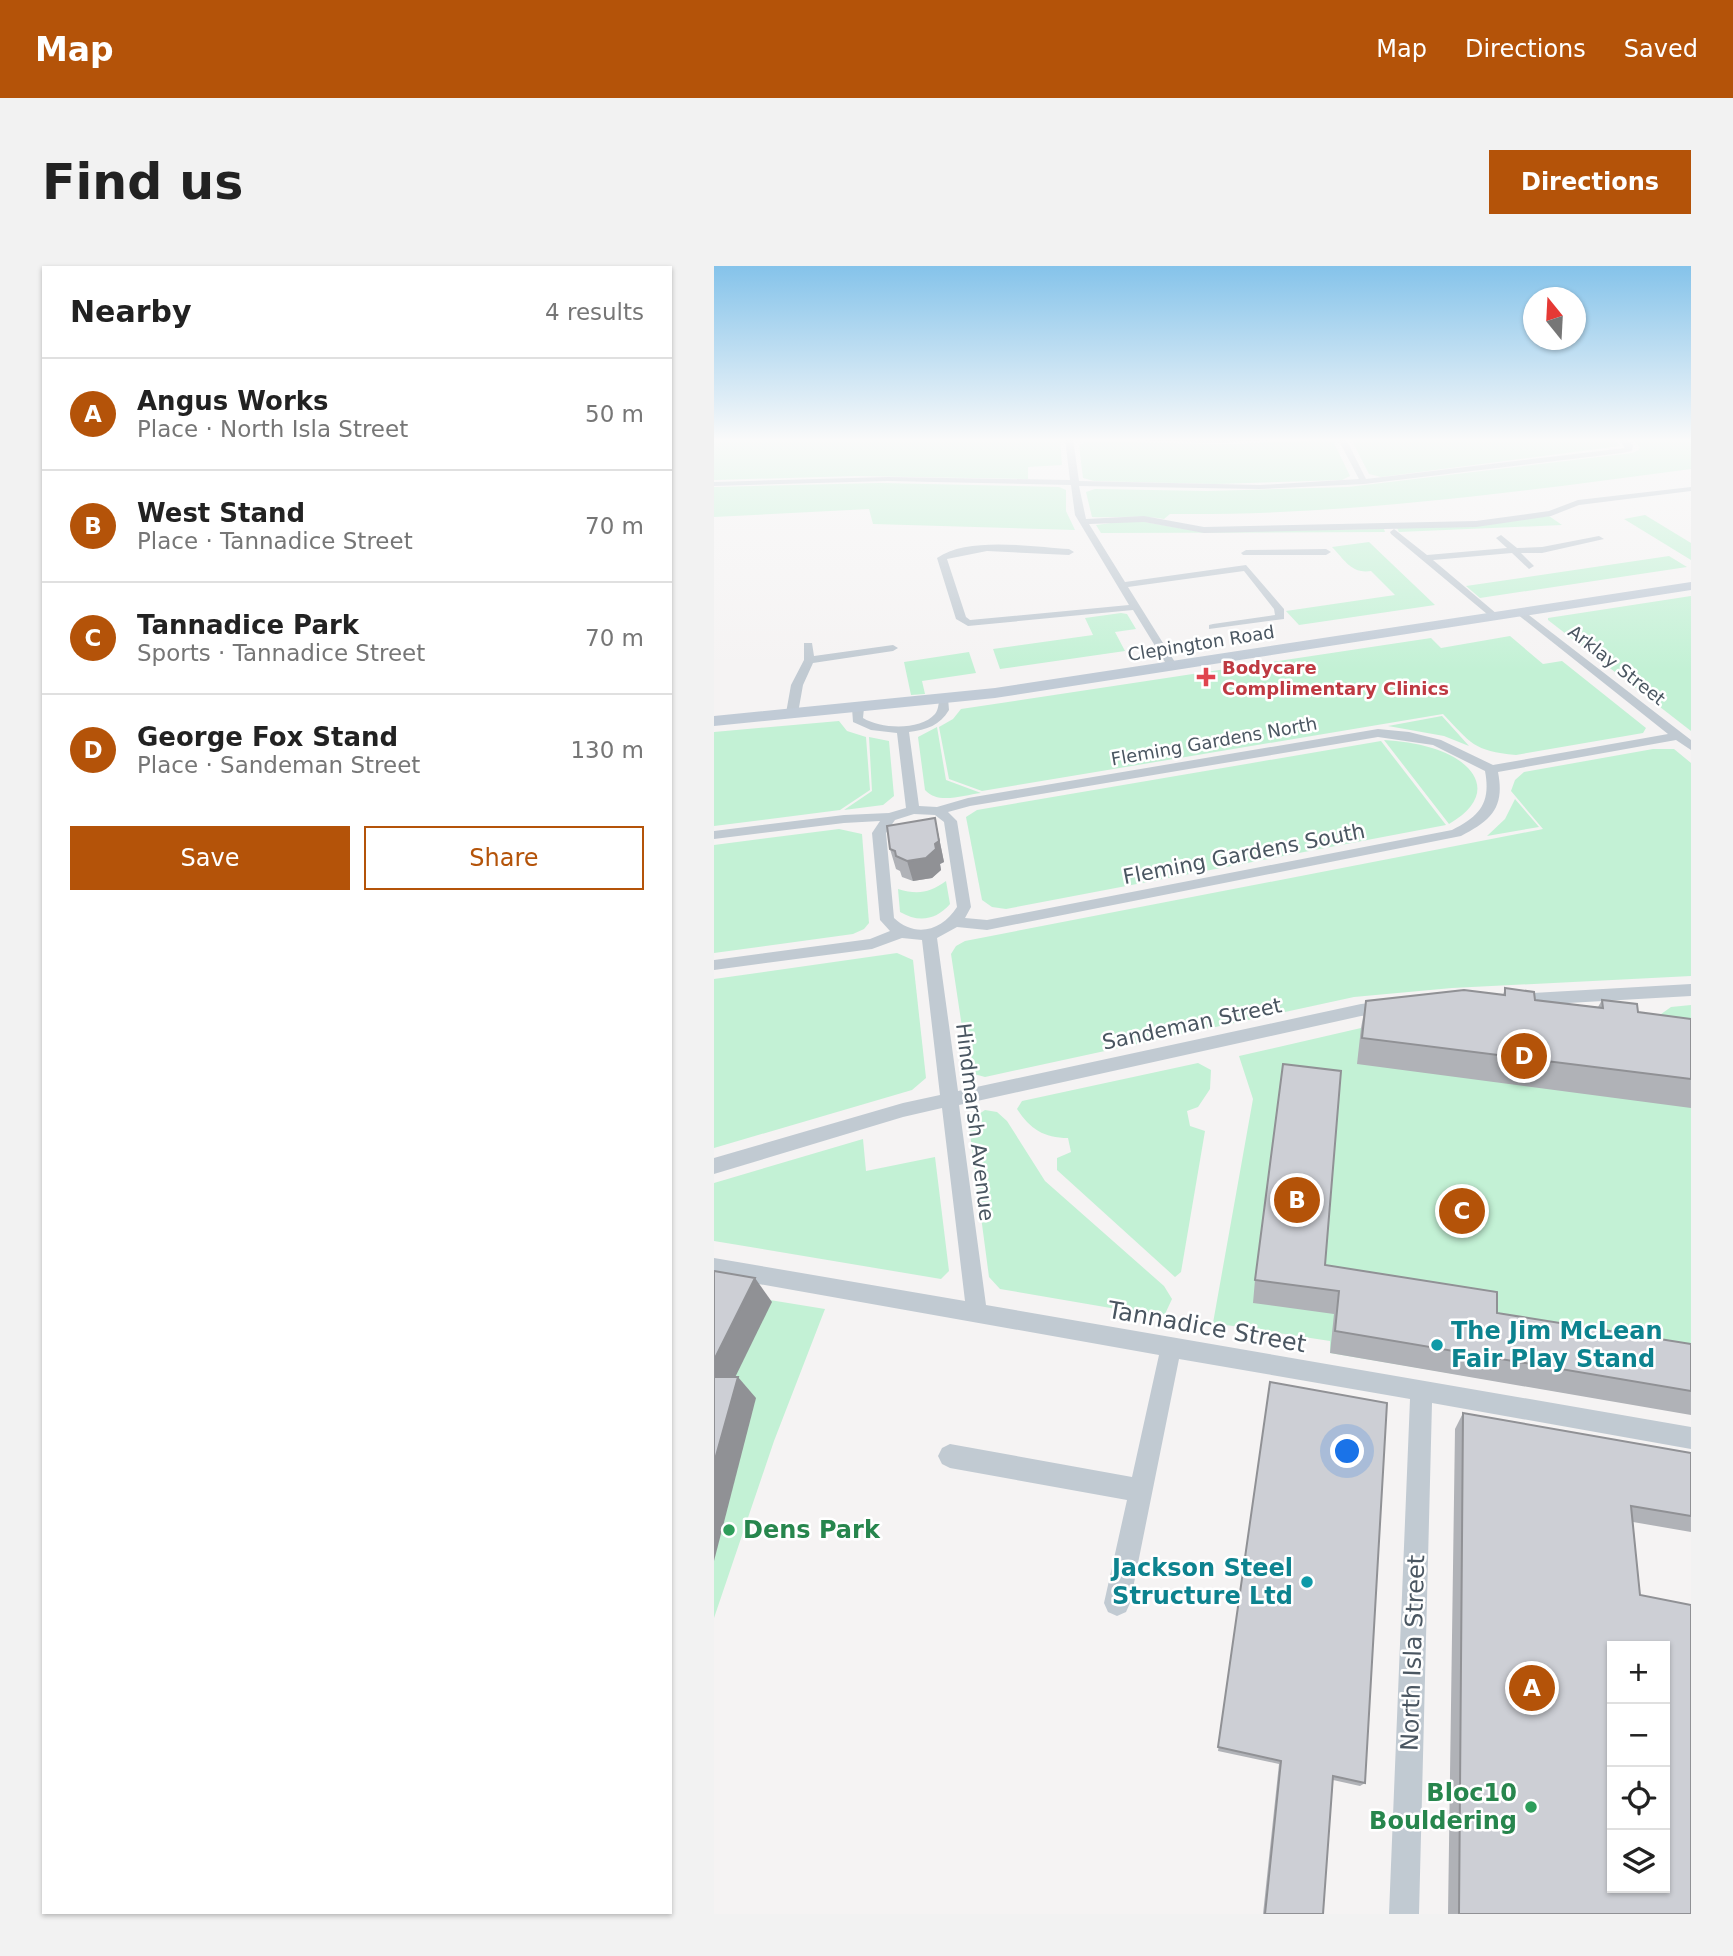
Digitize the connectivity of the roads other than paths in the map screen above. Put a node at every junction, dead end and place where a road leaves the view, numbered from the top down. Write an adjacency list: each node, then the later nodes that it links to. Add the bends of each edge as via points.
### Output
1 (1080, 516): 3 (street)
2 (1531, 516): 3 (street, via 1476,524 1204,530 1144,519)
3 (1083, 522): 15 (street)
4 (1394, 532): 12 (street)
5 (1501, 538): 8 (street)
6 (1599, 539): 8 (street, via 1542,550)
7 (1243, 540): 11 (street)
8 (1514, 550): 12 (street); 13 (street)
9 (1069, 552): 17 (street, via 1026,556 990,550 942,558 961,619 968,623)
10 (1325, 552): 11 (street)
11 (1246, 554): 14 (street)
12 (1425, 558): 19 (street)
13 (1529, 566)
14 (1245, 568): 15 (street); 20 (street, via 1279,609 1280,617)
15 (1121, 584): 17 (street)
16 (1691, 586): 18 (street, Clepington Road)
17 (1135, 607): 24 (street)
18 (1521, 612): 19 (street, Clepington Road); 30 (street, Arklay Street)
19 (1493, 616): 24 (street, Clepington Road)
20 (1213, 628)
21 (808, 645): 23 (street)
22 (893, 648): 23 (street)
23 (809, 660): 27 (street, via 797,685)
24 (1172, 667): 25 (street, Clepington Road)
25 (944, 700): 26 (street, Clepington Road); 29 (street, via 938,717)
26 (858, 708): 27 (street, Clepington Road); 29 (street, via 857,719 862,724)
27 (792, 713): 28 (street, Clepington Road)
28 (714, 721)
29 (903, 730): 32 (street)
30 (1687, 742): 31 (street)
31 (1491, 769): 33 (street, Fleming Gardens North, via 1440,741 1378,733 968,802); 36 (street, Fleming Gardens South, via 1496,789 1492,806 1479,822 1456,833 987,925)
32 (913, 810): 33 (street); 34 (street)
33 (938, 811): 36 (street, via 950,821 964,907)
34 (890, 817): 35 (street); 37 (street, via 879,833 884,889 887,920)
35 (714, 835)
36 (955, 922): 38 (street)
37 (901, 933): 38 (street); 39 (street, via 872,944)
38 (929, 936): 43 (street, Hindmarsh Avenue)
39 (714, 965)
40 (1691, 990): 41 (street)
41 (1494, 1000)
42 (1401, 1006): 43 (street, Sandeman Street, via 1361,1010)
43 (950, 1100): 44 (street, Sandeman Street); 46 (street, Hindmarsh Avenue)
44 (714, 1166)
45 (714, 1267): 46 (street, Tannadice Street)
46 (977, 1313): 47 (street, Tannadice Street)
47 (1171, 1346): 48 (street, Tannadice Street); 51 (street)
48 (1421, 1391): 49 (street, Tannadice Street); 53 (street, North Isla Street)
49 (1691, 1438)
50 (950, 1455): 51 (street)
51 (1141, 1490): 52 (street)
52 (1117, 1603)
53 (1404, 1914)

